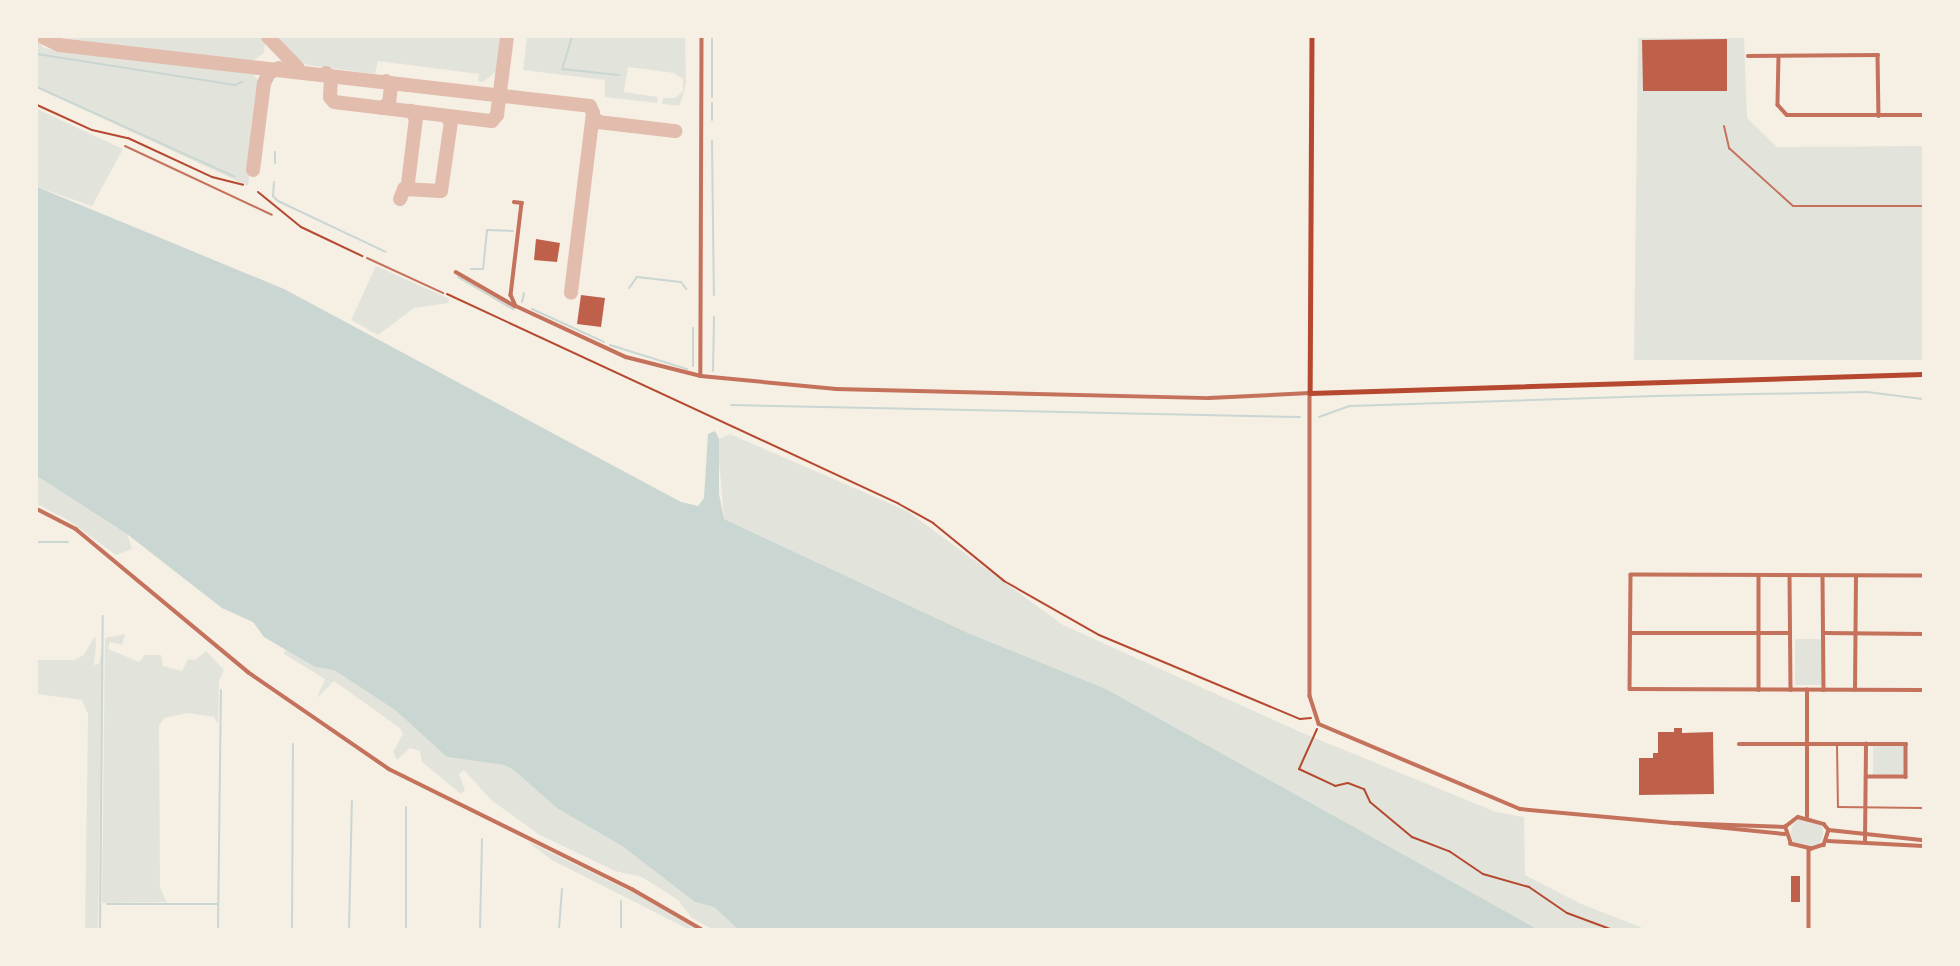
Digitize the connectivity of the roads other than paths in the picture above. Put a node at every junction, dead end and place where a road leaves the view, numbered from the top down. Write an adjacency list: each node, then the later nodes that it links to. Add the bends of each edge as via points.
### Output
1 (702, 37): 17 (street)
2 (1312, 37): 18 (main road)
3 (1748, 56): 4 (street)
4 (1779, 56): 5 (street, via 1778,105 1784,113); 5 (street, via 1878,55)
5 (1879, 116): 6 (street)
6 (1923, 116)
7 (1724, 127): 10 (lane, via 1729,148 1793,206)
8 (125, 146): 11 (lane)
9 (514, 202): 15 (street, via 522,203 511,295)
10 (1923, 206)
11 (272, 215)
12 (366, 258): 14 (lane)
13 (456, 272): 15 (street)
14 (443, 293)
15 (519, 308): 17 (street, via 626,357)
16 (1923, 374): 18 (main road)
17 (701, 376): 18 (street, via 836,389 1209,398)
18 (1310, 393): 45 (street, via 1312,717 1511,806)
19 (37, 509): 54 (street, via 76,529 248,672 389,769 632,889)
20 (1759, 576): 21 (street); 25 (street, via 1631,575); 26 (street)
21 (1790, 576): 22 (street); 27 (street)
22 (1824, 576): 23 (street); 28 (street)
23 (1856, 576): 24 (street); 29 (street)
24 (1923, 576)
25 (1630, 633): 26 (street); 31 (street, via 1630,689)
26 (1759, 633): 27 (street); 31 (street)
27 (1790, 633): 32 (street)
28 (1824, 633): 29 (street); 34 (street)
29 (1856, 633): 30 (street); 35 (street)
30 (1923, 634)
31 (1759, 690): 32 (street)
32 (1791, 690): 33 (street)
33 (1807, 690): 34 (street); 38 (street)
34 (1824, 690): 35 (street)
35 (1855, 690): 36 (street)
36 (1923, 690)
37 (1739, 744): 38 (street)
38 (1807, 744): 39 (street); 44 (street)
39 (1837, 744): 40 (street); 42 (lane, via 1838,807)
40 (1866, 744): 41 (street); 41 (street, via 1906,744 1906,778)
41 (1867, 777): 42 (street)
42 (1868, 808): 43 (lane); 49 (street)
43 (1923, 808)
44 (1807, 817): 46 (street, via 1794,819); 47 (street, via 1820,820)
45 (1675, 823): 46 (street); 48 (street)
46 (1785, 827): 48 (street)
47 (1829, 830): 49 (street); 50 (street)
48 (1784, 834): 53 (street, via 1795,846)
49 (1866, 839): 50 (street); 51 (street); 52 (street)
50 (1828, 841): 53 (street)
51 (1923, 841)
52 (1923, 846)
53 (1808, 849): 55 (street)
54 (701, 929)
55 (1809, 929)

